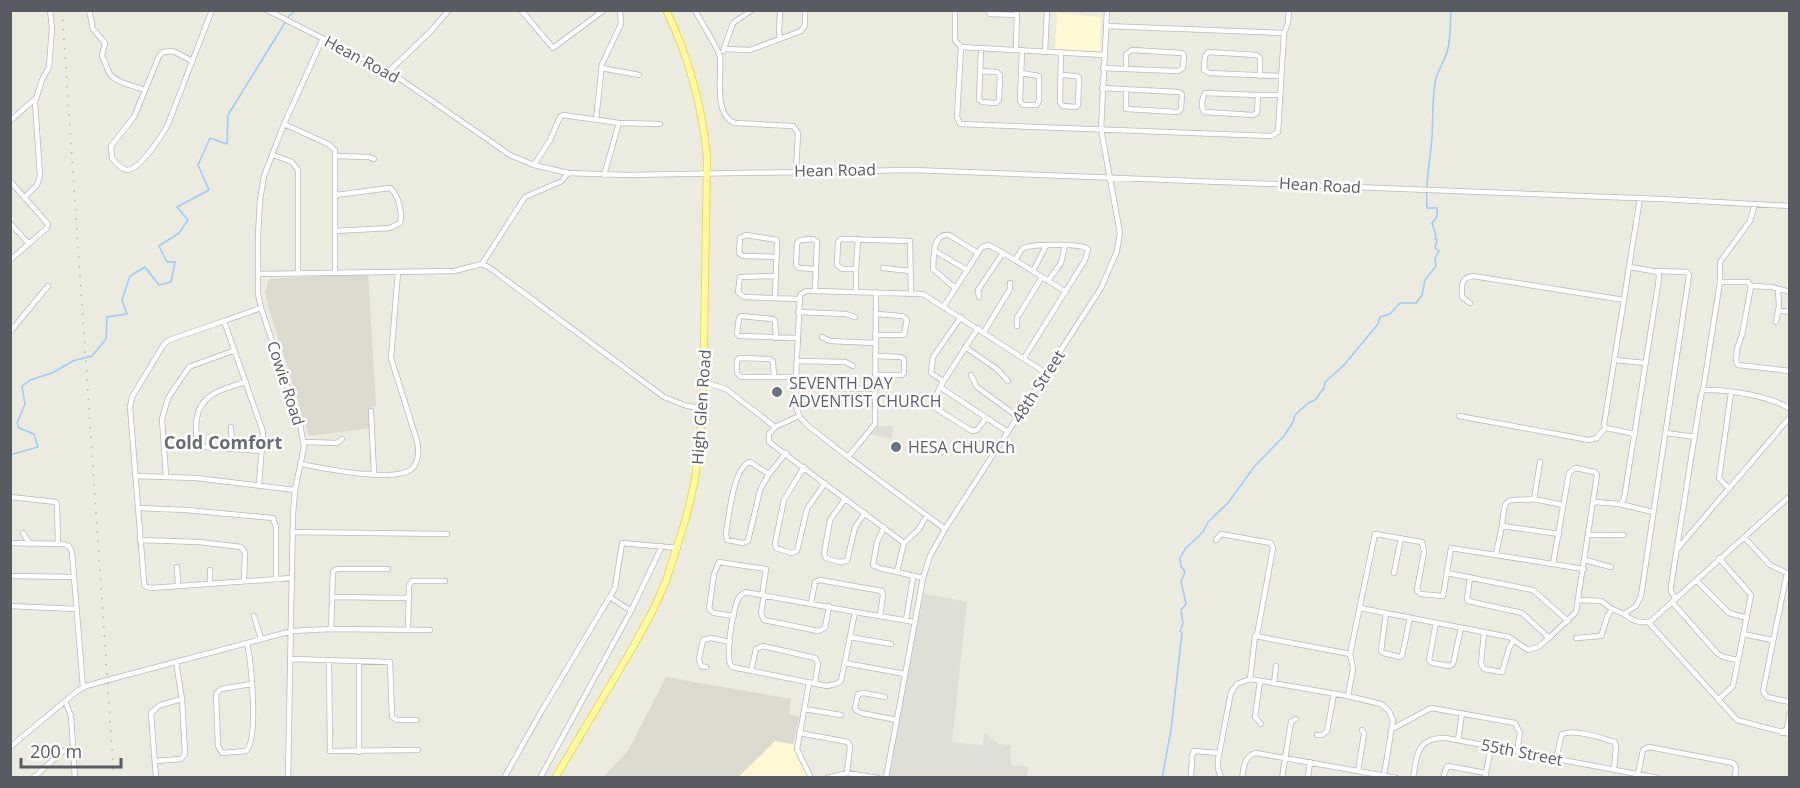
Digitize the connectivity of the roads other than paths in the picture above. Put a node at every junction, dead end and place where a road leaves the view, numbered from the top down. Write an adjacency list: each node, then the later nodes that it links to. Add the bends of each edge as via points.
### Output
1 (50, 10): 48 (street, via 49,67)
2 (88, 10): 44 (street, via 93,29 105,42 102,56 109,73)
3 (212, 10): 32 (street)
4 (267, 10): 22 (street, Hean Road)
5 (449, 10): 37 (street)
6 (521, 10): 7 (street, via 553,48)
7 (604, 10)
8 (620, 10): 33 (street, via 621,24)
9 (666, 10): 61 (main road, High Glen Road, via 695,85)
10 (695, 10): 31 (street)
11 (752, 10): 25 (street, via 733,23)
12 (780, 10): 23 (street)
13 (805, 10): 23 (street, via 801,31)
14 (955, 10): 24 (street, via 955,39)
15 (988, 10): 19 (street, via 990,14)
16 (1047, 10): 28 (street)
17 (1107, 10): 20 (street, 48th Street)
18 (1289, 10): 21 (street)
19 (1017, 13): 27 (street)
20 (1106, 26): 21 (street); 30 (street, 48th Street)
21 (1284, 33): 42 (street)
22 (323, 38): 37 (street, Hean Road); 52 (street, Cowie Road)
23 (780, 39): 25 (street, via 750,50)
24 (961, 47): 26 (street); 54 (street, via 957,117 960,124)
25 (724, 49): 31 (street)
26 (981, 49): 27 (street); 36 (street)
27 (1019, 50): 28 (street); 38 (street)
28 (1045, 51): 29 (street)
29 (1062, 52): 30 (street); 40 (street)
30 (1104, 55): 34 (street, 48th Street)
31 (720, 56): 59 (street, via 724,115 735,123 785,124 795,128)
32 (192, 61): 44 (street, via 173,51 163,52); 44 (street, via 164,132 136,166 128,170 112,158 111,146 134,117)
33 (601, 68): 39 (street); 49 (street)
34 (1103, 68): 35 (street); 43 (street, 48th Street)
35 (1126, 69): 35 (street, via 1180,71 1184,55 1130,50 1126,54)
36 (980, 71): 36 (street, via 979,100 996,103 1000,75)
37 (388, 72): 58 (street, Hean Road, via 500,149)
38 (1021, 74): 38 (street, via 1021,103 1037,105 1040,77)
39 (639, 75)
40 (1061, 75): 40 (street, via 1060,103 1076,107 1079,78)
41 (1260, 76): 41 (street, via 1205,72 1205,56 1208,52 1257,55); 42 (street)
42 (1280, 76): 47 (street)
43 (1102, 88): 45 (street); 54 (street, 48th Street)
44 (145, 90)
45 (1125, 90): 45 (street, via 1179,92 1181,109 1126,109)
46 (1258, 95): 46 (street, via 1205,93 1202,110 1255,115); 47 (street)
47 (1279, 96): 54 (street, via 1278,132 1271,136)
48 (36, 98): 50 (street); 66 (street, via 40,176)
49 (596, 120): 51 (street); 58 (street, via 560,117)
50 (10, 121)
51 (619, 123): 53 (street); 62 (street)
52 (284, 124): 55 (street, Cowie Road); 56 (street, via 328,144)
53 (660, 124)
54 (1101, 129): 63 (street, 48th Street)
55 (273, 154): 93 (street, Cowie Road, via 261,189); 94 (street, via 292,162 298,170)
56 (336, 156): 57 (street); 65 (street)
57 (374, 159)
58 (534, 165): 60 (street, Hean Road)
59 (796, 171): 61 (street, Hean Road); 63 (street, Hean Road, via 916,170)
60 (568, 173): 62 (street, Hean Road); 82 (street, via 562,181 525,197)
61 (708, 173): 62 (street, Hean Road); 150 (main road, High Glen Road)
62 (604, 176)
63 (1110, 178): 67 (street, Hean Road); 143 (street, 48th Street, via 1120,233 1117,252 1101,288)
64 (10, 181): 66 (street)
65 (336, 195): 71 (street); 71 (street, via 390,188 395,191 402,216 397,226 390,228)
66 (25, 197): 73 (street, via 48,224)
67 (1640, 198): 68 (street, Hean Road); 83 (street)
68 (1755, 204): 69 (street, Hean Road); 98 (street, via 1750,221 1720,262)
69 (1790, 206)
70 (11, 224): 73 (street)
71 (335, 231): 92 (street)
72 (858, 239): 86 (street); 86 (street, via 839,240 836,263 842,269); 88 (street, via 908,240)
73 (28, 244): 80 (street)
74 (1065, 245): 75 (street); 97 (street, via 1062,260); 108 (street, via 1088,249)
75 (1046, 246): 81 (street, via 1025,246); 89 (street)
76 (935, 251): 78 (street, via 939,237 946,234); 87 (street); 102 (street, via 933,269)
77 (1003, 253): 78 (street, via 989,245); 81 (street); 110 (street, via 978,290)
78 (978, 254): 87 (street)
79 (777, 257): 79 (street, via 776,239 746,235 740,238 742,256); 95 (street)
80 (10, 260)
81 (1015, 260): 89 (street)
82 (482, 264): 91 (street, via 454,271); 156 (street, via 664,397)
83 (1630, 267): 90 (street); 113 (street)
84 (816, 268): 84 (street, via 817,242 800,240 796,265); 104 (street)
85 (883, 268): 88 (street)
86 (856, 270): 105 (street)
87 (967, 270): 102 (street)
88 (910, 271): 107 (street)
89 (1033, 271): 96 (street)
90 (1656, 271): 140 (street, via 1659,276); 168 (street, via 1689,275)
91 (398, 272): 92 (street); 180 (street, via 391,358 419,450 417,461 409,470 394,475)
92 (335, 273): 94 (street)
93 (258, 274): 94 (street); 116 (street, Cowie Road)
94 (298, 274)
95 (776, 276): 111 (street); 111 (street, via 740,277 738,292 744,297)
96 (1042, 277): 97 (street); 125 (street, via 1017,318)
97 (1048, 281): 108 (street)
98 (1720, 282): 101 (street, via 1748,282); 154 (street)
99 (1010, 283): 128 (street)
100 (48, 286): 127 (street)
101 (1751, 286): 103 (street); 142 (street, via 1736,361 1738,365)
102 (955, 288): 115 (street)
103 (1778, 290): 109 (street); 117 (street)
104 (815, 291): 105 (street); 112 (street, via 802,293)
105 (856, 292): 106 (street)
106 (876, 292): 107 (street); 120 (street)
107 (911, 292): 115 (street)
108 (1066, 292): 137 (street)
109 (1790, 292)
110 (979, 297)
111 (775, 298): 112 (street)
112 (798, 299): 118 (street)
113 (1624, 300): 114 (street, via 1473,276 1462,283 1462,297); 138 (street)
114 (1470, 303)
115 (944, 306): 122 (street)
116 (261, 308): 123 (street); 172 (street, Cowie Road)
117 (1778, 310): 119 (street); 124 (street)
118 (798, 312): 121 (street); 132 (street)
119 (1790, 312)
120 (876, 314): 129 (street); 129 (street, via 907,320 904,335)
121 (855, 317)
122 (961, 317): 126 (street); 151 (street, via 931,362 931,373)
123 (224, 321): 135 (street); 182 (street, via 164,344 132,397)
124 (1776, 322)
125 (1017, 326)
126 (978, 328): 128 (street); 134 (street)
127 (10, 332)
128 (984, 332): 137 (street)
129 (876, 335): 133 (street)
130 (822, 337): 133 (street, via 830,341)
131 (776, 338): 131 (street, via 739,336 738,318 773,319); 132 (street)
132 (797, 338): 139 (street)
133 (875, 343): 136 (street)
134 (965, 347): 148 (street); 151 (street)
135 (235, 350): 149 (street); 183 (street, via 189,367 168,398 162,419)
136 (875, 356): 144 (street); 144 (street, via 901,357 904,373)
137 (1024, 358): 143 (street)
138 (1615, 360): 140 (street); 166 (street)
139 (797, 361): 141 (street, via 845,362); 147 (street)
140 (1644, 363): 169 (street)
141 (853, 366)
142 (1790, 371)
143 (1046, 373): 161 (street, 48th Street)
144 (875, 375): 153 (street)
145 (970, 375): 161 (street, via 977,387)
146 (774, 377): 146 (street, via 739,376 737,361 770,359); 147 (street)
147 (796, 377): 159 (street)
148 (1008, 381)
149 (246, 382): 173 (street, via 212,393 197,416 197,441 201,445); 174 (street, via 263,432)
150 (704, 382): 156 (main road, High Glen Road); 165 (street, via 726,389)
151 (942, 384): 163 (street); 163 (street, via 932,406 972,431)
152 (822, 385): 153 (street)
153 (875, 389): 176 (street, via 875,424)
154 (1703, 390): 155 (street); 170 (street)
155 (1731, 393): 157 (street, via 1775,401); 186 (street, via 1719,478)
156 (703, 408): 217 (main road, High Glen Road, via 695,480)
157 (1790, 409)
158 (371, 411): 180 (street)
159 (799, 416): 165 (street); 176 (street)
160 (1459, 416): 166 (street, via 1590,440)
161 (1018, 417): 167 (street, 48th Street)
162 (1790, 417): 186 (street)
163 (986, 418): 167 (street)
164 (231, 427): 173 (street)
165 (775, 427): 175 (street, via 768,440)
166 (1605, 428): 169 (street)
167 (1008, 432): 201 (street, 48th Street)
168 (1666, 433): 170 (street); 196 (street)
169 (1635, 434): 193 (street)
170 (1695, 437): 218 (street)
171 (342, 439): 172 (street, via 337,443)
172 (304, 442): 178 (street, Cowie Road)
173 (232, 449): 174 (street)
174 (262, 452): 185 (street)
175 (786, 453): 179 (street); 181 (street)
176 (848, 457): 198 (street)
177 (1540, 462): 191 (street)
178 (301, 464): 180 (street); 187 (street, Cowie Road)
179 (804, 467): 184 (street); 184 (street, via 783,500 776,549 791,553 797,550 807,508)
180 (374, 474)
181 (769, 474): 181 (street, via 760,490 748,541 728,540 735,483 745,463)
182 (135, 476): 183 (street); 195 (street)
183 (166, 476): 185 (street)
184 (825, 483): 190 (street)
185 (259, 484): 187 (street)
186 (1729, 489): 218 (street)
187 (295, 490): 202 (street, Cowie Road)
188 (1790, 496): 208 (street)
189 (10, 497): 215 (street, via 56,502)
190 (845, 499): 197 (street); 197 (street, via 830,520 826,558 847,561 855,527)
191 (1534, 499): 194 (street); 199 (street, via 1508,501)
192 (1594, 502): 193 (street); 194 (street, via 1597,474 1575,468 1569,473); 206 (street)
193 (1620, 504): 196 (street)
194 (1563, 505): 205 (street)
195 (138, 508): 210 (street); 237 (street, via 273,518)
196 (1653, 512): 261 (street, via 1641,596 1636,606)
197 (865, 513): 200 (street)
198 (927, 515): 201 (street); 213 (street)
199 (1502, 526): 205 (street); 219 (street)
200 (884, 527): 213 (street); 228 (street, via 873,565)
201 (945, 529): 235 (street, 48th Street)
202 (293, 532): 204 (street); 238 (street, Cowie Road)
203 (23, 533): 214 (street)
204 (447, 534)
205 (1559, 534): 222 (street)
206 (1589, 535): 207 (street); 221 (street)
207 (1624, 535)
208 (1744, 537): 220 (street); 231 (street, via 1770,565)
209 (1401, 538): 229 (street); 230 (street, via 1423,545 1419,593 1442,597); 255 (street, via 1375,534)
210 (140, 540): 239 (street, via 241,548 245,553); 243 (street, via 145,586)
211 (1216, 540): 279 (street, via 1221,534 1271,543)
212 (10, 543): 214 (street)
213 (904, 543): 228 (street)
214 (30, 544): 215 (street)
215 (58, 544): 233 (street, via 69,546 72,552)
216 (662, 546): 217 (street); 246 (street, via 622,543); 258 (street)
217 (678, 548): 352 (main road, High Glen Road, via 644,628)
218 (1677, 549): 249 (street, via 1670,589)
219 (1496, 554): 222 (street); 230 (street, via 1451,548)
220 (1719, 558): 240 (street); 266 (street, via 1751,593)
221 (1585, 560): 224 (street); 226 (street)
222 (1553, 564): 226 (street)
223 (177, 567): 243 (street)
224 (1611, 567)
225 (388, 569): 245 (street, via 338,568 333,571)
226 (1584, 569): 248 (street)
227 (210, 570): 242 (street)
228 (897, 572): 234 (street)
229 (1394, 573)
230 (1447, 573): 236 (street)
231 (1788, 573): 251 (street)
232 (10, 576): 233 (street)
233 (74, 577): 256 (street)
234 (913, 578): 235 (street); 267 (street)
235 (923, 578): 270 (street, 48th Street)
236 (1470, 578): 268 (street, via 1533,590); 281 (street, via 1468,601 1525,615)
237 (276, 579): 238 (street); 239 (street)
238 (292, 579): 276 (street, Cowie Road)
239 (244, 580): 242 (street)
240 (1696, 580): 249 (street); 266 (street, via 1729,614)
241 (445, 581): 247 (street, via 412,582)
242 (210, 584): 243 (street)
243 (178, 586)
244 (763, 595): 250 (street); 253 (street, via 764,620 818,631 825,628); 264 (street, via 742,594); 264 (street, via 766,569 719,562 709,609)
245 (332, 597): 247 (street); 273 (street)
246 (610, 597): 258 (street); 350 (street)
247 (409, 598): 274 (street)
248 (1578, 600): 257 (street, via 1601,601); 268 (street, via 1576,612)
249 (1674, 600): 269 (street); 291 (street, via 1717,653)
250 (811, 603): 253 (street); 262 (street, via 815,582 820,580 882,591)
251 (1782, 603): 254 (street); 285 (street)
252 (10, 606): 256 (street)
253 (829, 606): 259 (street)
254 (1790, 606)
255 (1360, 608): 260 (street); 289 (street)
256 (76, 609): 305 (street)
257 (1612, 609): 261 (street); 282 (street, via 1601,636)
258 (632, 611): 351 (street)
259 (855, 612): 262 (street); 280 (street)
260 (1386, 613): 265 (street); 265 (street, via 1383,654 1402,656)
261 (1624, 614): 269 (street, via 1643,623)
262 (880, 615): 267 (street)
263 (255, 616): 283 (street)
264 (734, 616): 286 (street)
265 (1410, 618): 271 (street)
266 (1746, 618): 278 (street)
267 (906, 620): 270 (street)
268 (1568, 621): 281 (street)
269 (1651, 621): 310 (street, via 1651,627)
270 (915, 622): 299 (street, 48th Street)
271 (1436, 623): 272 (street); 272 (street, via 1429,660 1449,666 1453,664)
272 (1461, 627): 277 (street)
273 (331, 629): 274 (street); 276 (street)
274 (408, 629): 275 (street)
275 (430, 630)
276 (292, 631): 283 (street); 290 (street, Cowie Road)
277 (1484, 632): 284 (street); 284 (street, via 1484,669 1502,672)
278 (1743, 634): 285 (street); 291 (street)
279 (1257, 635): 289 (street); 300 (street)
280 (850, 638): 288 (street); 295 (street)
281 (1549, 638): 284 (street, via 1528,650)
282 (1576, 638)
283 (261, 639): 287 (street)
284 (1514, 640)
285 (1772, 640): 312 (street, via 1763,691 1767,697)
286 (730, 642): 297 (street, via 703,640 699,662); 298 (street, via 729,664)
287 (247, 644): 294 (street); 304 (street)
288 (891, 645)
289 (1350, 654): 307 (street, via 1353,669)
290 (291, 659): 292 (street); 349 (street, Cowie Road)
291 (1738, 660): 310 (street, via 1732,689)
292 (329, 661): 293 (street); 333 (street, via 330,751)
293 (359, 661): 318 (street, via 390,662 392,717); 333 (street)
294 (176, 662): 305 (street); 309 (street)
295 (845, 663): 299 (street); 302 (street, via 843,676 836,684)
296 (1276, 666): 303 (street)
297 (706, 667)
298 (751, 671): 302 (street); 302 (street, via 756,649 764,646 815,658 818,663)
299 (905, 674): 319 (street, 48th Street)
300 (1250, 679): 301 (street); 334 (street, via 1237,684 1231,692)
301 (1260, 681): 303 (street); 320 (street, via 1255,717)
302 (812, 683): 313 (street)
303 (1274, 683): 306 (street)
304 (252, 684): 304 (street, via 251,746 242,752 222,753 218,746 216,694 222,689)
305 (83, 688): 311 (street)
306 (1334, 694): 307 (street); 326 (street, via 1327,731)
307 (1348, 696): 321 (street, via 1384,706 1391,715)
308 (885, 697): 319 (street, via 858,694 855,709)
309 (182, 699): 337 (street, via 160,705 151,713); 337 (street, via 185,754 181,759)
310 (1718, 700): 324 (street, via 1741,723)
311 (64, 701): 329 (street); 330 (street, via 71,716)
312 (1790, 702)
313 (804, 709): 316 (street); 323 (street)
314 (1790, 712): 324 (street)
315 (1462, 713): 321 (street, via 1431,708); 327 (street); 332 (street, via 1515,723 1520,733)
316 (841, 715)
317 (1296, 719): 335 (street, via 1291,722)
318 (417, 720)
319 (897, 720): 356 (street, 48th Street)
320 (1261, 724)
321 (1392, 729): 343 (street)
322 (1362, 730): 340 (street)
323 (799, 733): 341 (street, via 848,742); 353 (street, via 797,752)
324 (1782, 733): 325 (street)
325 (1790, 734)
326 (1317, 735)
327 (1458, 740): 328 (street, 55th Street); 363 (street, 55th Street, via 1437,738 1424,743 1417,754)
328 (1491, 746): 332 (street, 55th Street); 344 (street)
329 (10, 747)
330 (73, 747): 346 (street); 347 (street)
331 (418, 750): 333 (street)
332 (1517, 750): 336 (street, 55th Street)
333 (359, 752)
334 (1219, 753): 357 (street, via 1194,751); 358 (street)
335 (1286, 757): 338 (street); 359 (street, via 1250,755); 360 (street)
336 (1556, 758): 339 (street, 55th Street); 339 (street, via 1562,734 1584,735 1615,742)
337 (155, 761): 348 (street)
338 (1310, 762): 340 (street); 361 (street)
339 (1614, 770): 342 (street, 55th Street)
340 (1358, 771): 343 (street)
341 (847, 773): 354 (street); 355 (street)
342 (1638, 774): 364 (street, 55th Street); 365 (street, via 1642,750 1649,747 1733,763)
343 (1384, 775): 362 (street)
344 (1485, 775): 345 (street, via 1449,766)
345 (1444, 776)
346 (33, 777)
347 (75, 777)
348 (156, 777)
349 (288, 777)
350 (504, 777)
351 (540, 777)
352 (555, 777)
353 (811, 777)
354 (827, 777)
355 (878, 777)
356 (886, 777)
357 (1191, 777)
358 (1221, 777)
359 (1242, 777)
360 (1282, 777)
361 (1308, 777)
362 (1397, 777)
363 (1413, 777)
364 (1658, 777)
365 (1735, 777)

